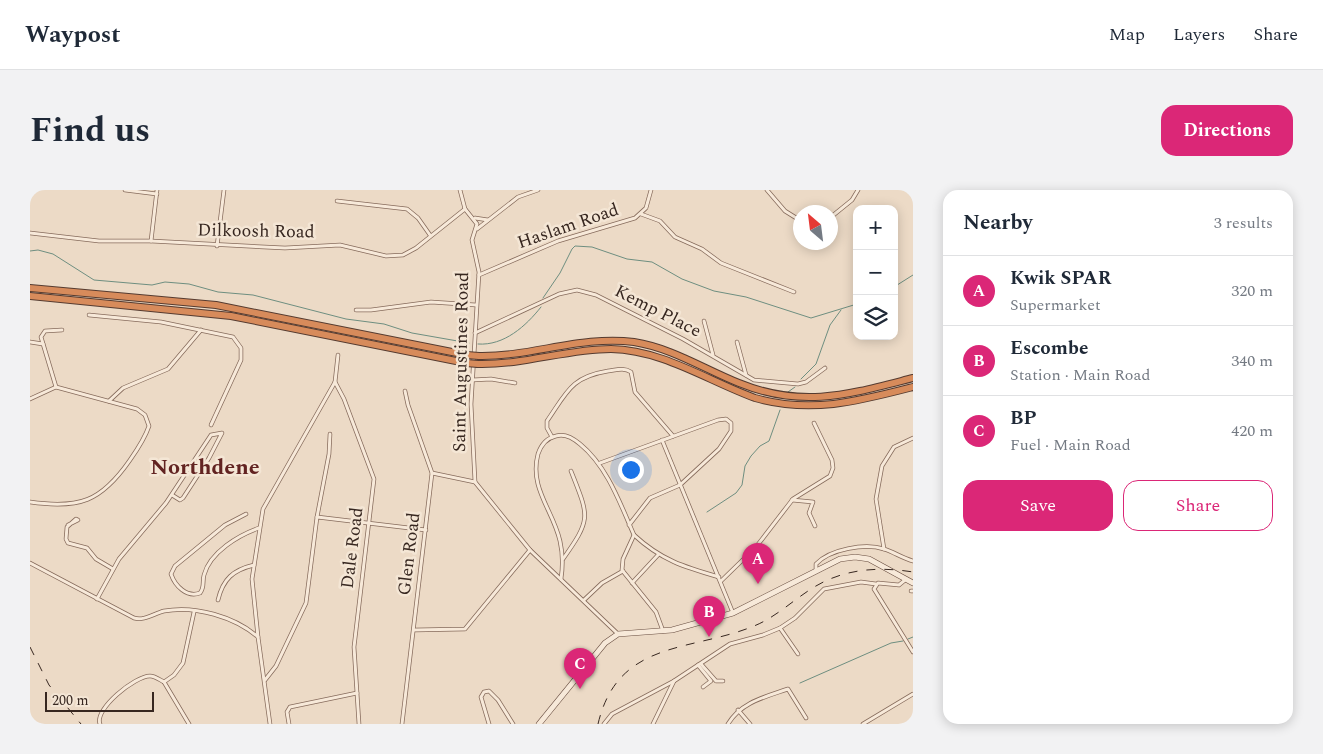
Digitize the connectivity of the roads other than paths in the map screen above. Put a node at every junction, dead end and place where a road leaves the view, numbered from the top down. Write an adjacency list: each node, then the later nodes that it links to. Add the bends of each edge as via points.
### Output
1 (125, 190): 8 (street)
2 (224, 190): 20 (street)
3 (460, 190): 10 (street)
4 (538, 190): 15 (street, via 518,197)
5 (651, 190): 12 (street, Haslam Road, via 650,202)
6 (767, 190): 13 (street)
7 (858, 190): 11 (street, via 852,200)
8 (157, 192): 19 (street)
9 (337, 201): 18 (street, via 407,209)
10 (465, 209): 14 (street); 18 (street, Dilkoosh Road)
11 (838, 210)
12 (641, 214): 21 (street, Haslam Road, via 558,241); 23 (street, via 660,221 674,237 702,249 721,263)
13 (793, 216)
14 (474, 218): 15 (street); 16 (street, Saint Augustines Road, via 478,224)
15 (491, 219): 16 (street)
16 (476, 230): 21 (street, Saint Augustines Road, via 472,240)
17 (30, 233): 19 (street, Dilkoosh Road, via 99,241)
18 (430, 235): 20 (street, Dilkoosh Road, via 409,252 395,256 340,245 285,248)
19 (151, 241): 20 (street, Dilkoosh Road)
20 (217, 246)
21 (479, 275): 25 (street, Saint Augustines Road)
22 (30, 288): 41 (highway, bridge, via 216,305 467,355 533,352 593,342 633,342 675,354 740,384 804,398 855,394)
23 (794, 292)
24 (30, 296): 45 (highway, bridge, via 231,316 466,363 509,364 596,350 628,350 667,360 755,398 807,407 844,404)
25 (476, 305): 26 (street, via 431,302); 31 (street, Saint Augustines Road)
26 (356, 310)
27 (88, 315): 30 (street)
28 (704, 321): 35 (street)
29 (62, 330): 34 (street, via 46,331 41,337)
30 (201, 330): 49 (street, via 168,369 123,388); 51 (street, via 233,337 242,353)
31 (475, 332): 36 (street, Kemp Place, via 559,294 576,290 596,295); 42 (street, Saint Augustines Road)
32 (30, 342): 34 (street)
33 (736, 342): 40 (street)
34 (43, 344): 46 (street)
35 (710, 345): 36 (street); 38 (street)
36 (705, 351): 38 (street, Kemp Place)
37 (338, 355): 43 (street)
38 (713, 356): 40 (street, Kemp Place)
39 (825, 368): 40 (street, Kemp Place, via 811,380 798,384 761,381)
40 (746, 375)
41 (913, 378)
42 (472, 380): 44 (street, via 491,378); 62 (street, Saint Augustines Road)
43 (335, 382): 69 (street, Dale Road, via 373,474); 73 (street, via 265,504)
44 (515, 383)
45 (913, 387)
46 (56, 388): 48 (street); 49 (street)
47 (405, 391): 61 (street, Glen Road)
48 (30, 399)
49 (109, 401): 66 (street, via 142,412 148,422 148,431 120,474 103,492 82,503)
50 (814, 423): 65 (street, via 830,454 833,468 826,480)
51 (211, 425)
52 (666, 427): 54 (street); 55 (street, via 636,392 631,372 622,369 588,374 579,380 547,421); 56 (street)
53 (330, 434): 68 (street)
54 (673, 436): 56 (street); 63 (street, via 726,419 732,428 723,443)
55 (552, 437): 59 (street, via 565,435 575,439); 79 (street, via 540,450 536,478 542,500 557,530)
56 (667, 438): 58 (street)
57 (913, 438): 76 (street, via 894,447 882,466 876,499)
58 (662, 440): 59 (street); 63 (street)
59 (600, 463): 71 (street)
60 (571, 472): 79 (street, via 586,519 581,533)
61 (432, 473): 62 (street); 74 (street, Glen Road)
62 (475, 482): 77 (street)
63 (680, 485): 71 (street, via 650,498); 86 (street)
64 (172, 495): 64 (street, via 180,500 183,498 222,434 211,435); 83 (street)
65 (792, 500): 72 (street, via 812,501 809,513); 86 (street, via 756,547)
66 (30, 502)
67 (246, 514): 73 (street, via 225,525 175,566 171,574 178,588 191,594 200,593 204,587 204,574 218,553)
68 (317, 517): 69 (street); 105 (street, via 304,609 273,673)
69 (369, 523): 74 (street); 110 (street, Dale Road, via 354,647)
70 (68, 525): 83 (street, via 68,543 86,548)
71 (629, 525): 75 (street)
72 (815, 526)
73 (260, 528): 82 (street)
74 (426, 530): 98 (street, Glen Road)
75 (634, 535): 78 (street); 85 (street, via 623,559)
76 (884, 549): 80 (street); 84 (street, via 864,547 835,553 817,562)
77 (530, 550): 87 (street); 98 (street, via 464,629)
78 (658, 555): 86 (street, via 682,567); 89 (street)
79 (562, 559): 87 (street)
80 (913, 561)
81 (30, 563): 92 (street)
82 (254, 565): 93 (street, via 227,577); 101 (street, via 252,585)
83 (112, 569): 92 (street)
84 (816, 569): 88 (main road, via 840,558 863,557); 96 (main road)
85 (623, 571): 89 (street); 94 (street)
86 (720, 579): 96 (street)
87 (561, 580): 94 (street)
88 (905, 580): 90 (main road); 91 (street, via 899,585)
89 (632, 583): 99 (street, via 658,616)
90 (913, 583)
91 (876, 584): 97 (street, via 868,582 827,588); 102 (street, via 876,594)
92 (97, 599): 95 (street, via 138,619 173,610)
93 (218, 600)
94 (584, 600): 100 (street)
95 (194, 612): 101 (street, via 232,619); 108 (street, via 183,663)
96 (732, 612): 99 (main road, via 680,629)
97 (780, 628): 103 (street); 104 (street, via 764,636 730,644)
98 (414, 630): 119 (street, Glen Road)
99 (663, 630): 100 (main road)
100 (618, 634): 122 (main road, via 605,643)
101 (258, 637): 105 (street)
102 (913, 652)
103 (798, 654)
104 (700, 664): 106 (street); 107 (street, via 716,681); 109 (street, via 711,681)
105 (265, 680): 116 (street)
106 (674, 681): 123 (street, via 612,714); 124 (street)
107 (723, 681)
108 (164, 682): 114 (street, via 149,676 133,684 112,699 101,714); 115 (street)
109 (703, 687)
110 (358, 693): 117 (street, via 290,707 287,712); 118 (street, Dale Road)
111 (913, 694): 127 (street)
112 (738, 710): 113 (street, via 788,689); 125 (street); 126 (street)
113 (806, 718)
114 (100, 724)
115 (189, 724)
116 (270, 724)
117 (289, 724)
118 (359, 724)
119 (402, 724)
120 (489, 724): 121 (street, via 481,698 484,692 489,691)
121 (513, 724)
122 (539, 724)
123 (604, 724)
124 (653, 724)
125 (728, 724)
126 (750, 724)
127 (863, 724)

